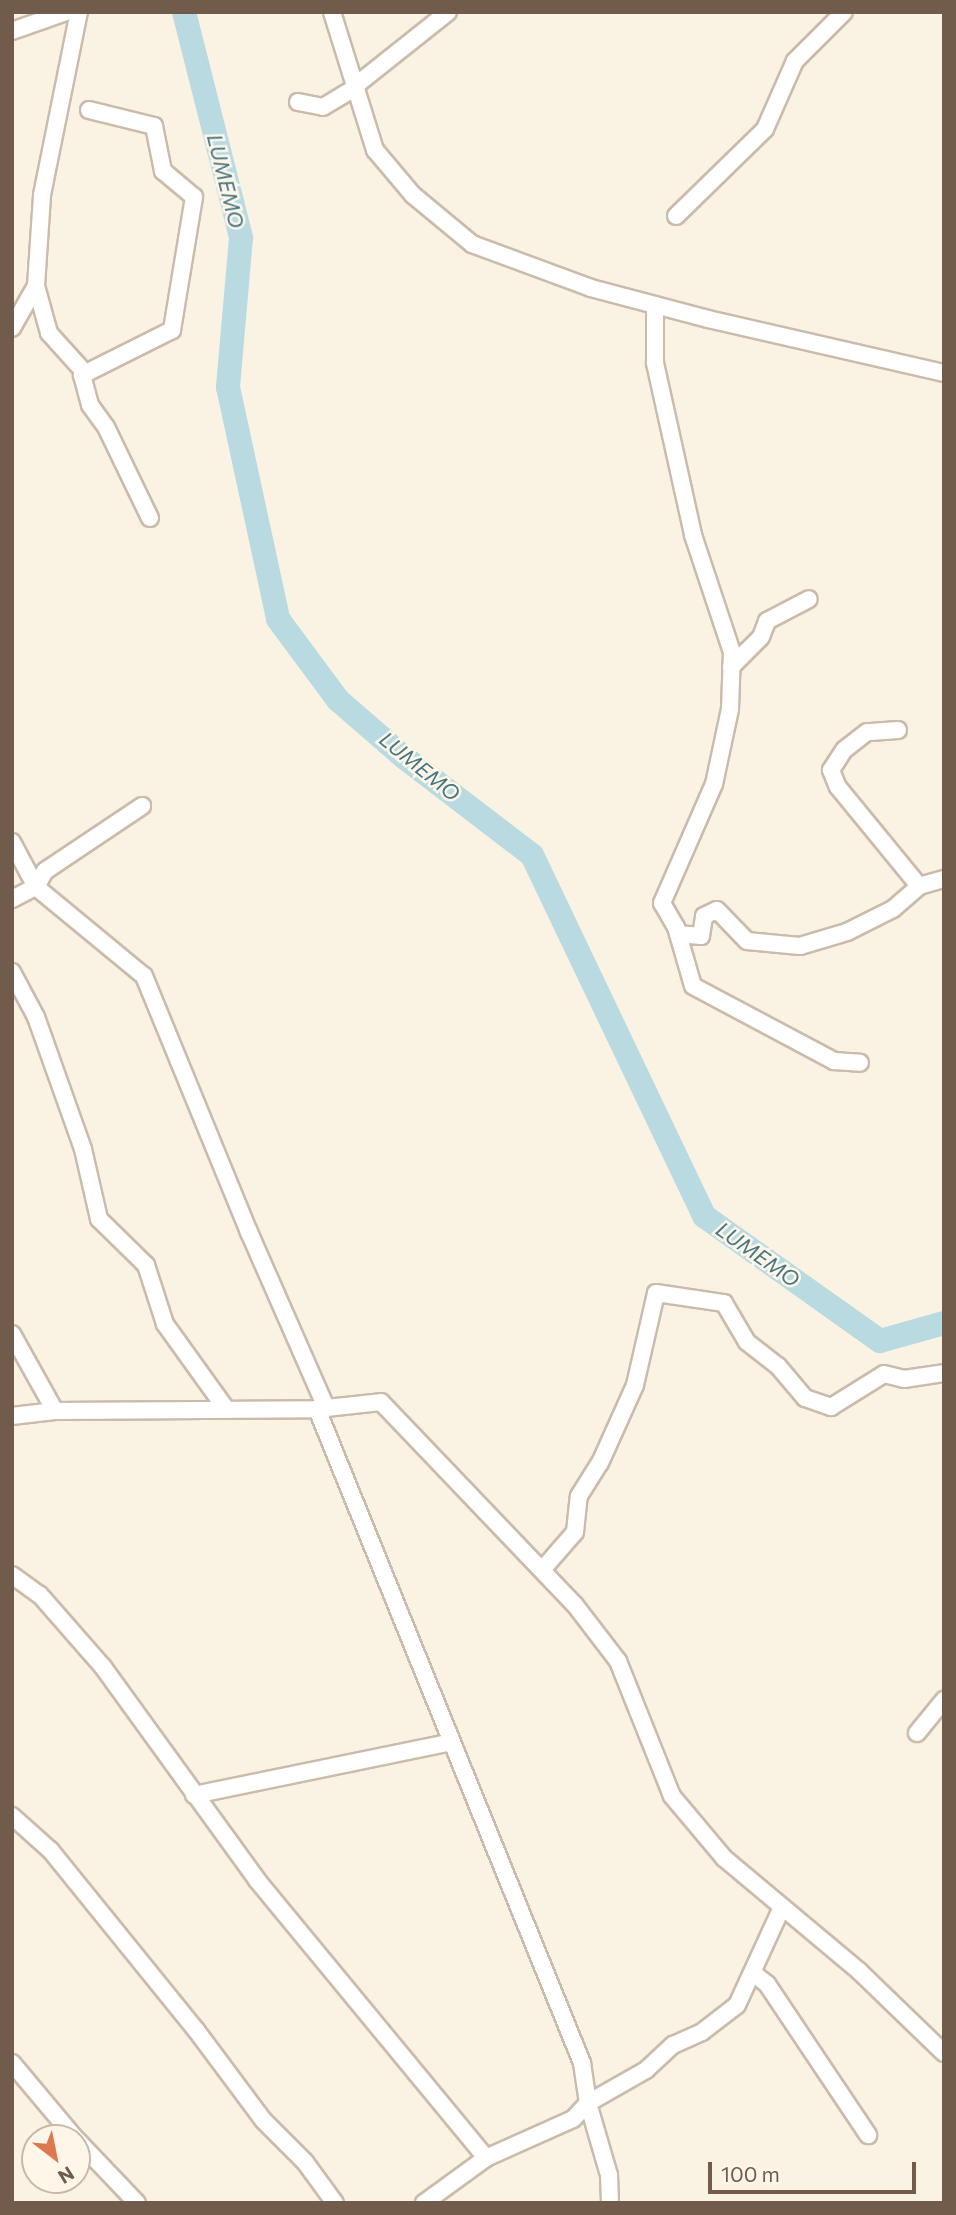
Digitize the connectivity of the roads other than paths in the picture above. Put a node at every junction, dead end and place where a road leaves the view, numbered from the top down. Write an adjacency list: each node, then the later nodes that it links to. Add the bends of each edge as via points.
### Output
1 (66, 12): 6 (street)
2 (79, 12): 11 (street, via 42,195)
3 (332, 12): 7 (street)
4 (448, 12): 7 (street)
5 (844, 12): 10 (street, via 795,61 765,129)
6 (12, 31)
7 (355, 86): 8 (street, via 323,107); 12 (street, via 375,150 413,195 472,244)
8 (298, 102)
9 (89, 110): 15 (street, via 154,125 163,171 194,197 172,330)
10 (676, 216)
11 (36, 286): 13 (street); 15 (street, via 49,333)
12 (655, 306): 14 (street); 18 (street, via 655,363 693,535 732,652)
13 (12, 327)
14 (944, 373)
15 (86, 374): 16 (street, via 82,375 90,405 106,427)
16 (150, 518)
17 (808, 599): 18 (street, via 767,621 761,637)
18 (731, 667): 26 (street, via 730,709 714,785 662,903)
19 (898, 730): 23 (street, via 867,732 844,750 831,770 838,787)
20 (142, 806): 24 (street, via 45,871)
21 (12, 842): 24 (street)
22 (944, 879): 23 (street)
23 (919, 886): 26 (street, via 893,909 847,932 800,946 747,941 717,910 704,916 701,936)
24 (36, 887): 25 (street); 31 (street, via 145,976)
25 (12, 900)
26 (678, 934): 28 (street, via 693,986 834,1061)
27 (12, 972): 32 (street, via 36,1017 83,1149 99,1219 146,1265 165,1324)
28 (860, 1063)
29 (12, 1334): 33 (street)
30 (944, 1373): 35 (street, via 904,1379 884,1374 831,1406 804,1398 778,1366 747,1342 724,1303 656,1293 635,1385 600,1463 579,1496 575,1532)
31 (321, 1408): 32 (street); 35 (street, via 381,1402); 39 (street)
32 (226, 1409): 33 (street)
33 (55, 1411): 34 (street)
34 (12, 1416)
35 (542, 1570): 42 (street, via 618,1661 672,1796 724,1858)
36 (12, 1576): 40 (street, via 40,1595 103,1667)
37 (944, 1700): 38 (street)
38 (917, 1733)
39 (452, 1742): 40 (street); 47 (street, via 582,2063)
40 (194, 1795): 51 (street, via 257,1880)
41 (12, 1816): 53 (street, via 51,1851 263,2120 305,2162)
42 (782, 1907): 43 (street); 44 (street)
43 (753, 1973): 47 (street, via 737,2005 702,2032 673,2045 646,2070); 49 (street, via 767,1983)
44 (944, 2053)
45 (12, 2063): 46 (street)
46 (18, 2080): 48 (street)
47 (588, 2103): 51 (street, via 573,2119); 55 (street, via 609,2175)
48 (61, 2124)
49 (868, 2135)
50 (91, 2155): 52 (street)
51 (486, 2158): 54 (street)
52 (137, 2203)
53 (335, 2203)
54 (424, 2203)
55 (610, 2203)

